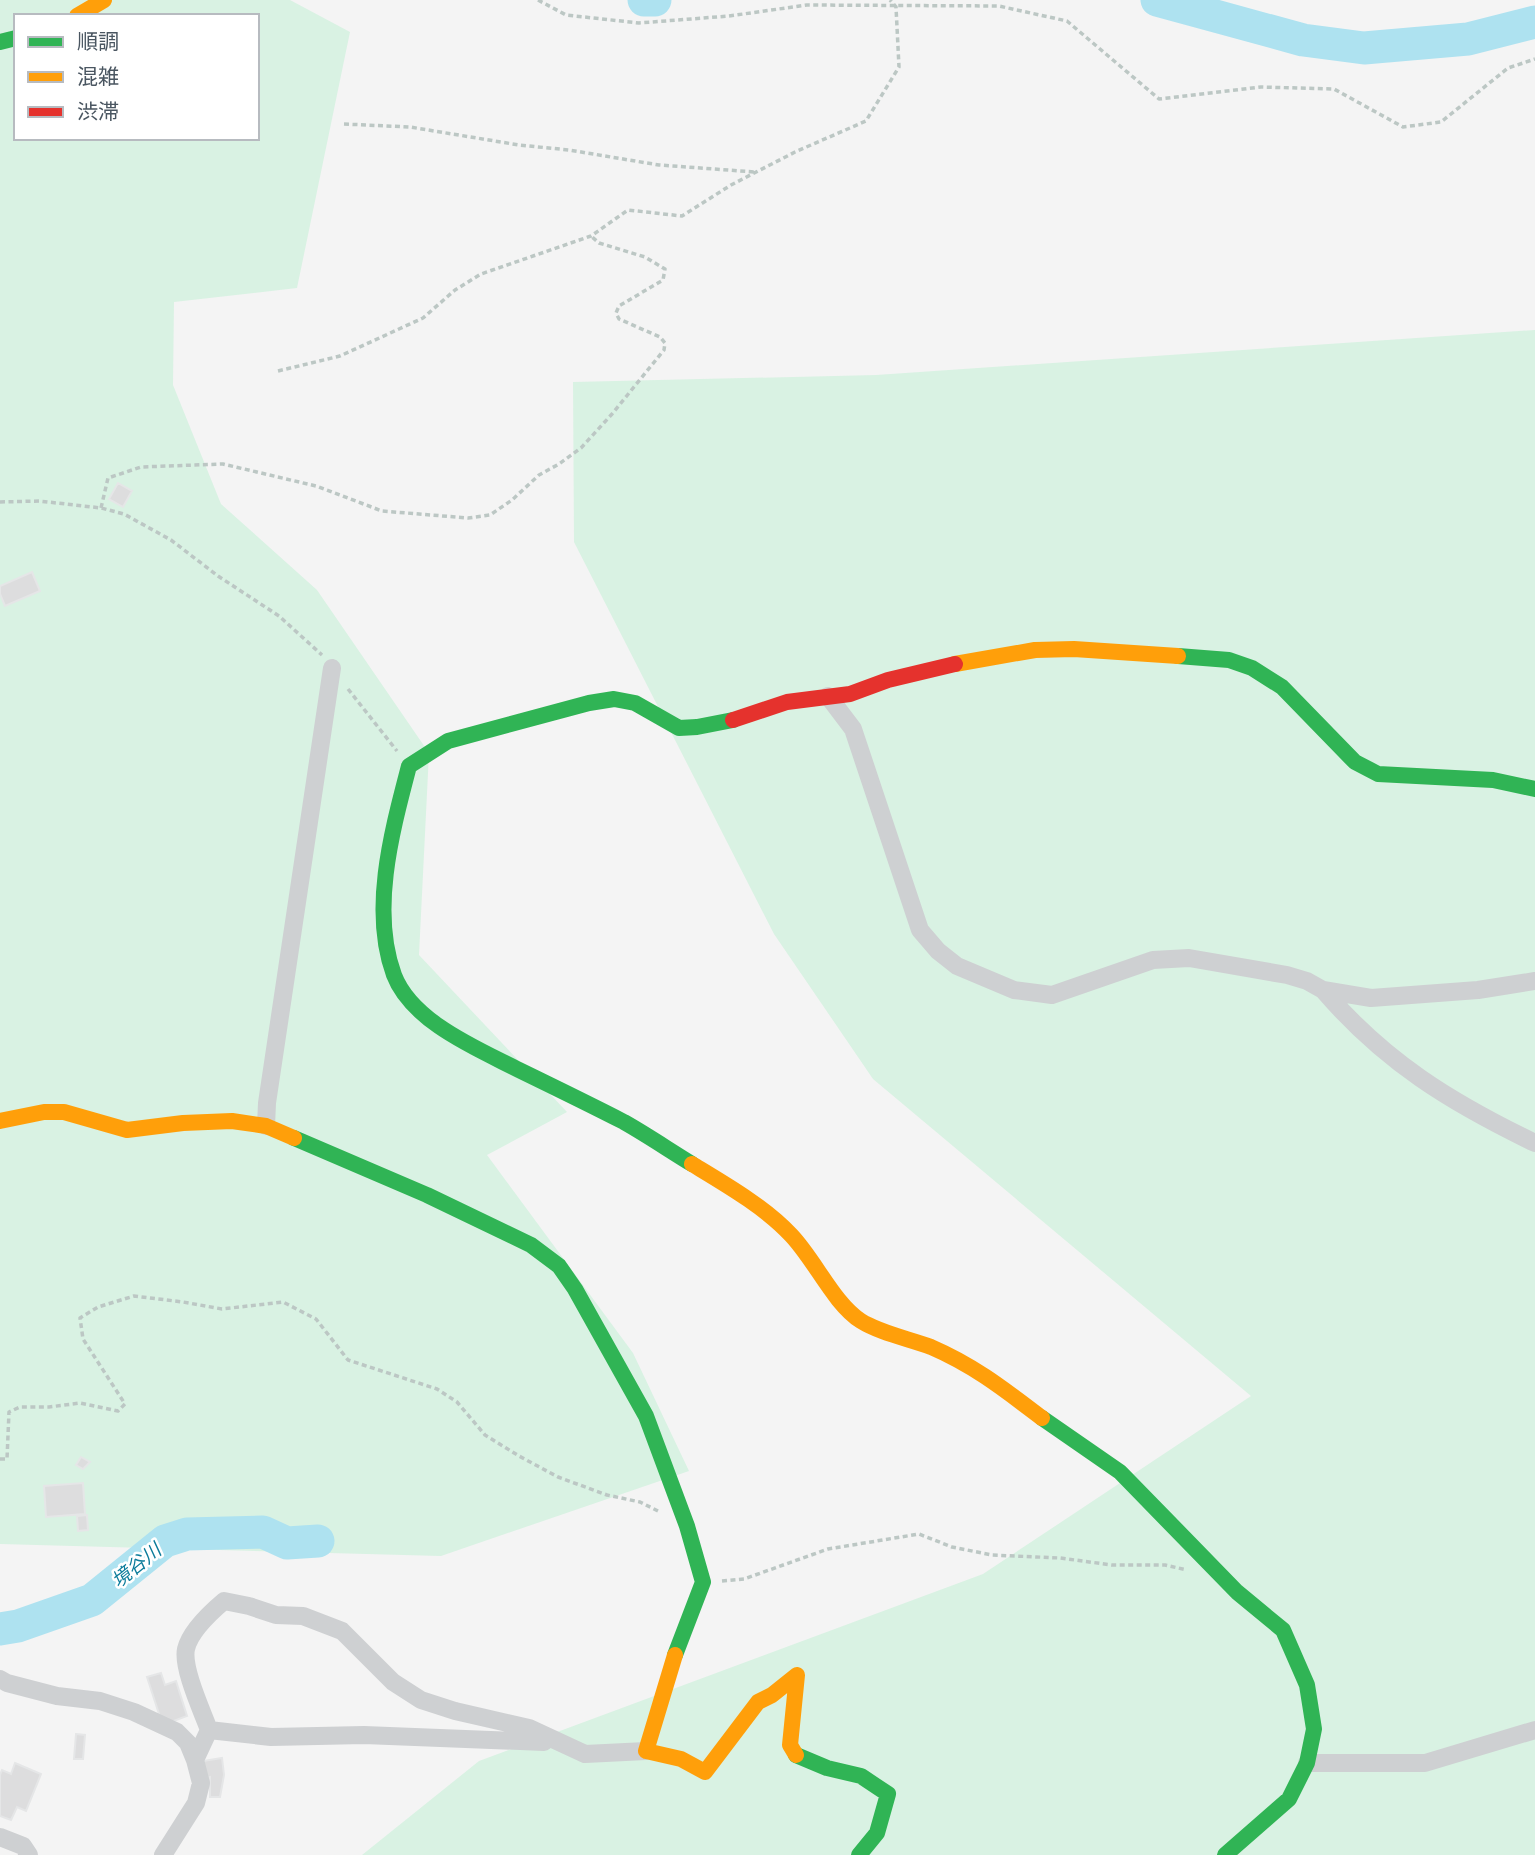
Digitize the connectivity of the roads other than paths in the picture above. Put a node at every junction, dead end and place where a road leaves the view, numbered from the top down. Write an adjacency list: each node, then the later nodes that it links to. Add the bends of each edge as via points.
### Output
1 (104, 0): 2 (street)
2 (80, 14)
3 (332, 668): 9 (street)
4 (828, 696): 5 (street, via 986,657 1035,650 1228,660 1252,668 1282,687 1355,762 1378,774 1493,780); 7 (street, via 853,729 920,930 957,965 1014,990 1052,995 1153,960 1189,958 1287,975); 17 (street, via 679,728 635,703 614,699 589,703 448,741 409,766 394,823 385,900 386,952 396,980 431,1022 497,1062 625,1123 739,1193 790,1233 842,1306 863,1322 983,1373 1120,1472 1237,1592 1283,1630 1307,1685 1314,1729)
5 (1535, 789)
6 (1535, 981): 7 (street, via 1371,998)
7 (1322, 990): 10 (street, via 1382,1050 1429,1085 1476,1115)
8 (0, 1121): 9 (street, via 64,1112 127,1130 195,1123)
9 (266, 1126): 15 (street, via 531,1245 559,1266 575,1289 646,1416 703,1583 677,1647)
10 (1535, 1143)
11 (0, 1679): 16 (street, via 134,1712 177,1732)
12 (209, 1730): 14 (street, via 271,1737 376,1735); 14 (street, via 189,1678 186,1649 205,1617 224,1601 276,1615 303,1615 342,1631 393,1682 421,1700 529,1728); 16 (street)
13 (1535, 1730): 17 (street, via 1425,1763)
14 (562, 1744): 15 (street, via 585,1754)
15 (646, 1751): 21 (street, via 681,1759 705,1772 758,1702 797,1675 790,1745 797,1757 861,1776 888,1794 877,1832)
16 (195, 1760): 20 (street, via 201,1783 196,1803)
17 (1307, 1763): 22 (street, via 1289,1799)
18 (0, 1837): 19 (street, via 23,1846)
19 (29, 1855)
20 (163, 1855)
21 (859, 1855)
22 (1225, 1855)

